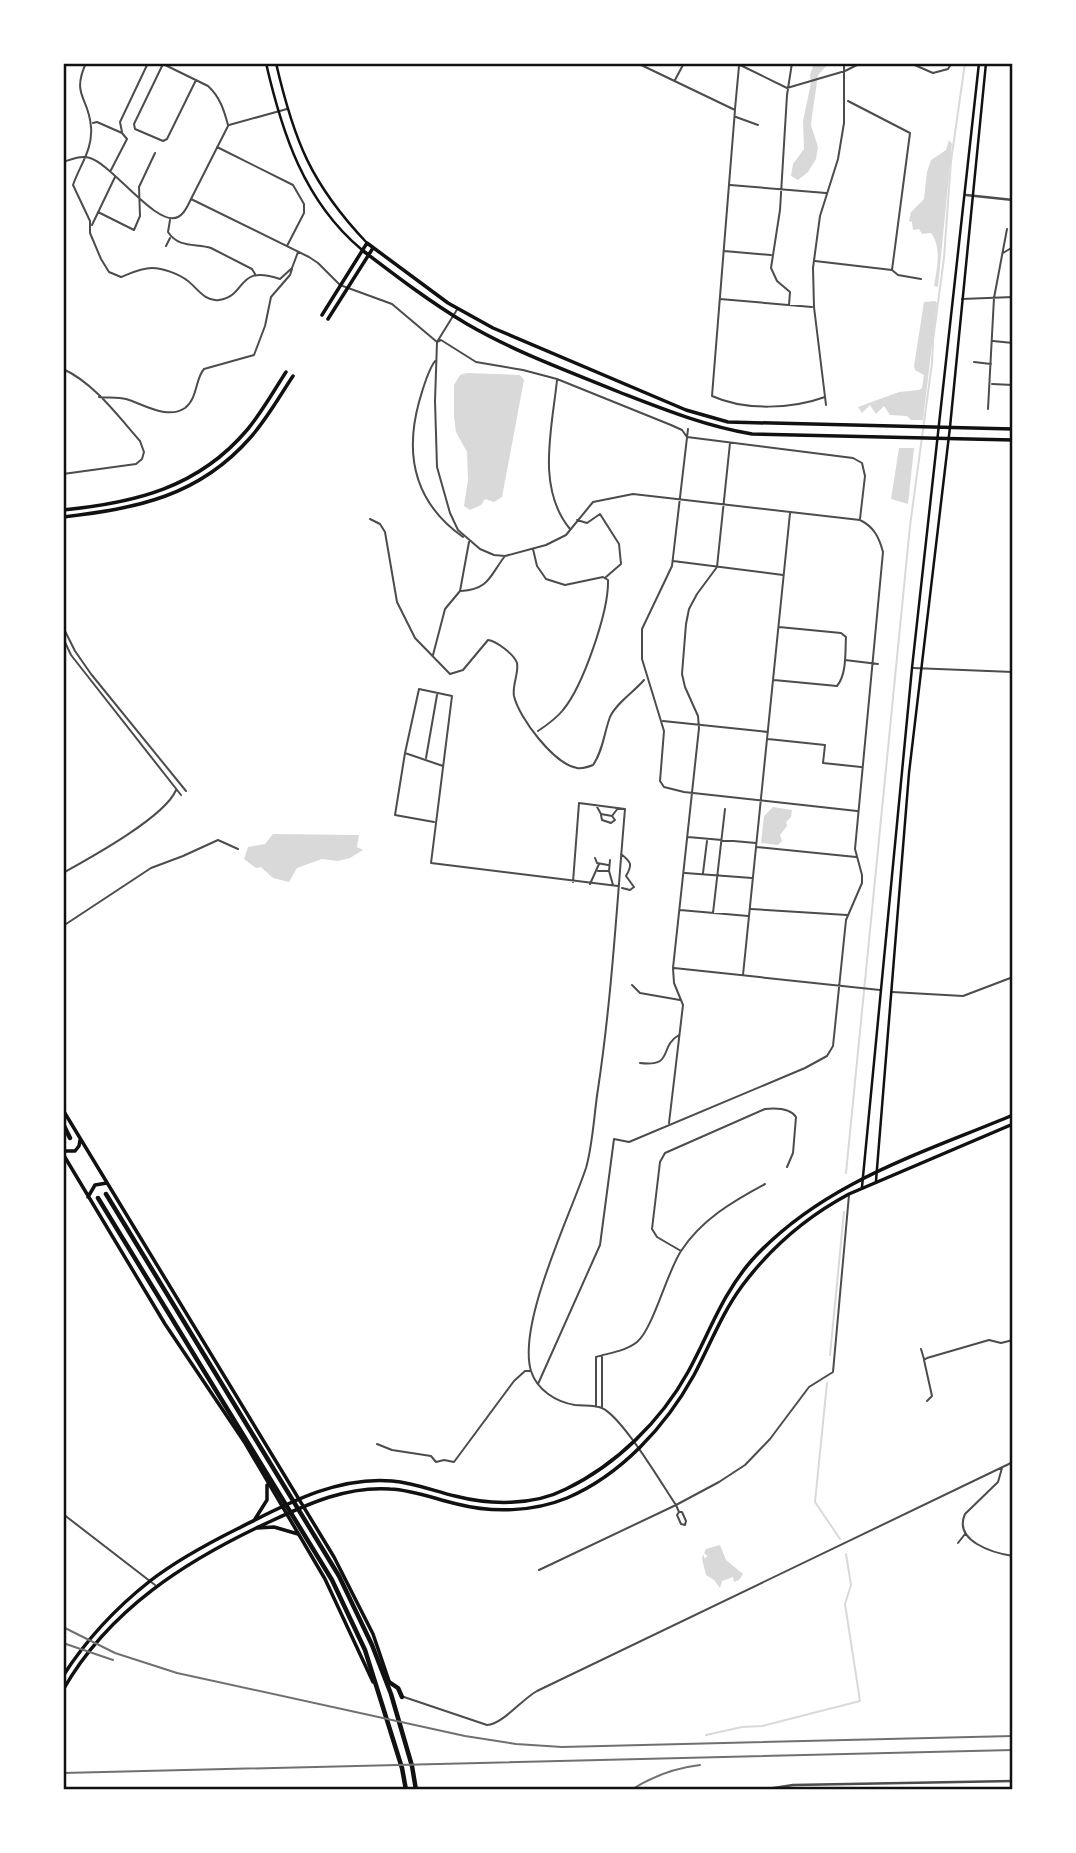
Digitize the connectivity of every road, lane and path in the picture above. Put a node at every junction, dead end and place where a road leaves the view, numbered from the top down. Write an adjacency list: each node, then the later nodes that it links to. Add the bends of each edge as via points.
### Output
1 (86, 63): 25 (street, via 78,83)
2 (148, 63): 28 (street, via 120,122)
3 (162, 63): 17 (street); 17 (street, via 134,124 151,137 167,139)
4 (266, 63): 23 (main road)
5 (276, 63): 21 (main road)
6 (637, 63): 18 (street)
7 (684, 63): 18 (street)
8 (792, 63): 19 (street)
9 (844, 63): 16 (street)
10 (861, 63): 16 (street)
11 (910, 63): 12 (street, via 933,73)
12 (952, 63)
13 (979, 63): 38 (main road)
14 (986, 63): 39 (main road)
15 (737, 64): 19 (street); 22 (street)
16 (845, 71): 19 (street); 20 (street)
17 (196, 80): 26 (street, via 215,92)
18 (674, 81): 22 (street)
19 (788, 88): 36 (street)
20 (845, 100): 37 (street, via 841,144); 61 (street, via 910,133)
21 (287, 109): 23 (street); 48 (main road, via 316,181)
22 (735, 110): 24 (street)
23 (277, 112): 26 (street); 53 (main road, via 308,186 334,223)
24 (735, 117): 27 (street); 35 (street)
25 (91, 124): 28 (street, via 97,122); 31 (street)
26 (228, 125): 29 (street)
27 (758, 125)
28 (122, 133): 33 (street, via 127,139)
29 (217, 147): 41 (street); 50 (street, via 293,185 304,213)
30 (155, 153): 40 (street)
31 (87, 157): 32 (street); 33 (street); 46 (street, via 73,185)
32 (63, 162)
33 (111, 171): 34 (street)
34 (116, 175): 40 (street); 43 (street)
35 (729, 185): 36 (street); 54 (street)
36 (781, 189): 37 (street); 58 (street)
37 (828, 193): 59 (street)
38 (966, 195): 39 (street); 92 (main road)
39 (973, 196): 42 (street); 69 (main road)
40 (138, 197): 43 (street, via 140,216 134,230); 44 (street)
41 (191, 199): 44 (street, via 178,218); 50 (street)
42 (1013, 201)
43 (98, 212): 46 (street)
44 (170, 219): 47 (street)
45 (1007, 229): 56 (street)
46 (90, 230): 62 (street, via 101,259 115,276 155,268 187,280 207,298 218,300)
47 (171, 237): 49 (street); 62 (street, via 194,247 211,248)
48 (367, 243): 52 (main road); 53 (main road)
49 (166, 246)
50 (288, 246): 55 (street)
51 (1013, 247): 56 (street)
52 (373, 248): 57 (main road); 72 (main road)
53 (362, 250): 57 (main road); 64 (main road)
54 (723, 250): 58 (street); 68 (street)
55 (299, 251): 60 (street); 64 (street, via 318,262)
56 (1002, 253): 67 (street)
57 (368, 255): 65 (main road); 74 (main road)
58 (771, 255): 70 (street, via 774,277 790,292)
59 (814, 261): 61 (street); 71 (street)
60 (292, 268): 62 (street, via 280,279); 88 (street, via 271,297 254,355 204,369 185,408 158,411 125,398)
61 (892, 270): 63 (street)
62 (255, 274)
63 (921, 279)
64 (340, 285): 65 (street); 73 (main road)
65 (347, 289): 75 (main road); 77 (street, via 392,304)
66 (1013, 297): 67 (street)
67 (994, 298): 69 (street); 76 (street)
68 (719, 299): 70 (street); 89 (street, via 712,396 747,405 802,405)
69 (962, 299): 93 (main road)
70 (789, 305): 71 (street)
71 (814, 307): 89 (street)
72 (458, 309): 74 (street); 92 (main road, via 602,375 727,422)
73 (322, 315)
74 (453, 315): 77 (street); 97 (main road, via 561,369 727,430)
75 (328, 319)
76 (992, 340): 78 (street); 81 (street)
77 (437, 342): 79 (street); 85 (street, via 441,340 476,362)
78 (1013, 343)
79 (436, 360): 111 (street, via 437,467 450,513); 111 (street, via 415,418 412,460 424,496 440,518)
80 (974, 362): 81 (street)
81 (991, 364): 86 (street)
82 (63, 369): 88 (street, via 78,376)
83 (286, 372): 104 (main road, via 244,433 186,480 126,502)
84 (293, 376): 106 (main road, via 250,438 190,485 127,509)
85 (557, 379): 96 (street, via 671,425); 110 (street, via 549,479 559,515)
86 (991, 384): 87 (street); 91 (street)
87 (1013, 385)
88 (99, 397): 101 (street, via 140,441 142,459 136,464)
89 (825, 397): 90 (street)
90 (826, 405)
91 (988, 409)
92 (938, 427): 93 (main road); 97 (main road)
93 (950, 427): 95 (main road); 98 (main road)
94 (688, 429): 96 (street)
95 (1013, 429)
96 (687, 437): 100 (street); 102 (street)
97 (936, 440): 98 (main road); 126 (main road)
98 (947, 440): 99 (main road); 127 (main road)
99 (1013, 440)
100 (730, 442): 103 (street); 109 (street, via 858,460 865,476)
101 (63, 474)
102 (680, 500): 103 (street); 108 (street, via 633,494 609,498 593,502); 114 (street)
103 (722, 505): 105 (street); 115 (street)
104 (63, 510)
105 (791, 512): 109 (street); 116 (street)
106 (63, 517)
107 (370, 519): 122 (street, via 385,532 397,602 415,638)
108 (577, 520): 110 (street); 117 (street, via 587,523 600,514 619,544 621,564)
109 (860, 520): 124 (street, via 874,530 883,552)
110 (570, 529): 112 (street)
111 (469, 541): 113 (street); 118 (street)
112 (533, 548): 113 (street); 117 (street, via 541,575 558,584)
113 (505, 556): 118 (street, via 489,581)
114 (673, 561): 115 (street); 132 (street, via 642,629 642,659)
115 (717, 567): 116 (street); 133 (street, via 696,594 686,624 682,674)
116 (784, 575): 119 (street)
117 (606, 578): 135 (street, via 606,604 578,684 565,708)
118 (460, 591): 122 (street, via 445,609)
119 (779, 626): 123 (street, via 841,633 846,637); 130 (street)
120 (63, 627): 142 (street, via 83,662)
121 (63, 638): 141 (street, via 71,655)
122 (432, 656): 135 (street, via 450,674 456,674 488,640 494,641 517,663 515,700)
123 (845, 660): 124 (street); 130 (street, via 837,686)
124 (873, 663): 125 (street); 140 (street)
125 (878, 664)
126 (912, 668): 127 (street); 191 (main road)
127 (921, 670): 128 (street); 192 (main road)
128 (1013, 672)
129 (644, 680): 135 (street, via 617,706 593,765 579,769 567,764 552,754)
130 (773, 680): 134 (street)
131 (437, 693): 137 (street, via 419,689); 138 (street); 139 (street, via 452,696)
132 (662, 721): 133 (street); 143 (street, via 660,781 664,787)
133 (699, 724): 134 (street); 143 (street)
134 (768, 732): 136 (street)
135 (536, 733)
136 (767, 739): 140 (street, via 825,745 823,763); 145 (street)
137 (405, 753): 138 (street); 153 (street, via 395,815)
138 (426, 760): 139 (street)
139 (443, 766): 153 (street)
140 (863, 768): 149 (street)
141 (176, 789): 144 (street); 171 (street, via 169,801 138,827)
142 (186, 791)
143 (692, 793): 145 (street); 157 (street)
144 (181, 795)
145 (761, 801): 149 (street); 160 (street)
146 (595, 804): 147 (street); 150 (street); 176 (street, via 579,803)
147 (618, 808): 151 (street); 163 (street, via 625,808)
148 (725, 809): 159 (street)
149 (859, 811): 164 (street)
150 (601, 814): 151 (street); 152 (street)
151 (612, 816): 154 (street)
152 (602, 820): 154 (street); 155 (street)
153 (435, 822): 176 (street, via 431,863)
154 (613, 823): 156 (street)
155 (599, 824)
156 (613, 827)
157 (687, 837): 158 (street); 172 (street)
158 (707, 839): 159 (street); 173 (street)
159 (721, 840): 160 (street); 174 (street)
160 (757, 843): 161 (street)
161 (756, 847): 164 (street); 175 (street)
162 (239, 849): 185 (street, via 218,839 151,868)
163 (621, 854): 179 (street); 179 (street, via 631,861 626,876 634,887)
164 (857, 857): 184 (street, via 862,883)
165 (595, 858): 167 (street)
166 (610, 860): 168 (street)
167 (599, 864): 168 (street); 169 (street)
168 (608, 864): 170 (street)
169 (597, 871): 170 (street); 177 (street)
170 (609, 871): 178 (street)
171 (63, 873)
172 (684, 873): 173 (street); 181 (street)
173 (703, 874): 174 (street)
174 (717, 876): 175 (street); 182 (street)
175 (753, 878): 180 (street)
176 (573, 882): 177 (street)
177 (590, 884): 178 (street)
178 (613, 886): 179 (street)
179 (620, 887): 220 (street, via 587,1164 536,1303)
180 (750, 909): 183 (street); 184 (street)
181 (679, 910): 182 (street); 186 (street)
182 (713, 913): 183 (street)
183 (749, 916): 187 (street)
184 (848, 916): 190 (street)
185 (63, 926)
186 (673, 968): 187 (street); 193 (street)
187 (743, 975): 190 (street)
188 (1013, 977): 192 (street, via 963,996)
189 (632, 985): 193 (street, via 640,993)
190 (838, 985): 191 (street); 199 (street, via 833,1046 827,1056)
191 (880, 990): 192 (street); 206 (main road)
192 (891, 992): 205 (main road)
193 (681, 1000): 194 (street)
194 (680, 1035): 195 (street, via 660,1062); 199 (street)
195 (640, 1063)
196 (63, 1110): 201 (main road)
197 (1013, 1115): 205 (main road)
198 (63, 1124): 202 (highway)
199 (669, 1124): 221 (street, via 629,1142 614,1139 600,1245)
200 (1013, 1124): 207 (main road)
201 (77, 1133): 203 (main road, via 78,1148); 208 (main road)
202 (70, 1138)
203 (63, 1152): 213 (main road)
204 (787, 1167): 215 (street, via 796,1117 790,1111 771,1108 665,1153 652,1229)
205 (876, 1172): 206 (main road); 207 (main road)
206 (861, 1179): 210 (main road); 225 (main road, via 803,1213 750,1263 728,1292 673,1396)
207 (876, 1181): 210 (main road)
208 (109, 1184): 213 (main road, via 95,1185); 231 (main road)
209 (765, 1184): 215 (street, via 704,1224)
210 (862, 1188): 212 (main road)
211 (106, 1194): 248 (highway, via 339,1576)
212 (849, 1194): 227 (main road, via 789,1233 756,1268 732,1301 684,1392); 232 (street, via 833,1371 809,1387 745,1465)
213 (88, 1198): 230 (main road)
214 (98, 1198): 250 (highway, via 332,1580 365,1650)
215 (681, 1251): 218 (street, via 642,1337)
216 (1013, 1340): 219 (street, via 984,1341)
217 (921, 1349): 219 (street)
218 (601, 1355): 223 (street, via 596,1357); 224 (street)
219 (924, 1360): 222 (street, via 932,1396)
220 (531, 1371): 221 (street); 226 (street, via 514,1381 454,1462 436,1462 431,1456)
221 (538, 1384): 223 (street, via 565,1402)
222 (928, 1401)
223 (596, 1407): 224 (street)
224 (602, 1408): 225 (street)
225 (633, 1442): 227 (street); 231 (main road, via 576,1484 531,1499 479,1501 381,1480 341,1485)
226 (377, 1444)
227 (639, 1449): 232 (street); 233 (main road, via 580,1491 534,1507 477,1508 389,1489 355,1490)
228 (1013, 1462): 229 (street)
229 (1002, 1466): 240 (street, via 998,1482 965,1514); 252 (street, via 537,1691 495,1725)
230 (267, 1483): 234 (main road); 238 (main road, via 267,1500)
231 (299, 1499): 233 (main road); 234 (main road)
232 (676, 1505): 235 (street); 244 (street)
233 (304, 1506): 237 (main road); 248 (main road, via 357,1599 378,1646)
234 (282, 1507): 237 (main road); 238 (main road)
235 (679, 1512)
236 (63, 1514): 245 (street)
237 (285, 1514): 239 (main road); 241 (main road)
238 (253, 1521): 245 (main road)
239 (255, 1528): 241 (main road, via 274,1527); 246 (main road)
240 (965, 1533): 242 (street); 243 (street, via 980,1546)
241 (298, 1534): 250 (main road, via 330,1587)
242 (958, 1543)
243 (1013, 1556)
244 (539, 1570)
245 (151, 1580): 246 (street); 247 (main road, via 100,1629)
246 (156, 1586): 249 (main road, via 107,1632)
247 (63, 1676)
248 (387, 1681): 251 (highway); 252 (highway)
249 (63, 1690)
250 (379, 1694): 254 (highway)
251 (391, 1694): 252 (highway, via 399,1690); 255 (highway)
252 (402, 1697)
253 (1013, 1781): 258 (street)
254 (406, 1790)
255 (416, 1790)
256 (515, 1790): 257 (street)
257 (528, 1790)
258 (760, 1790)

